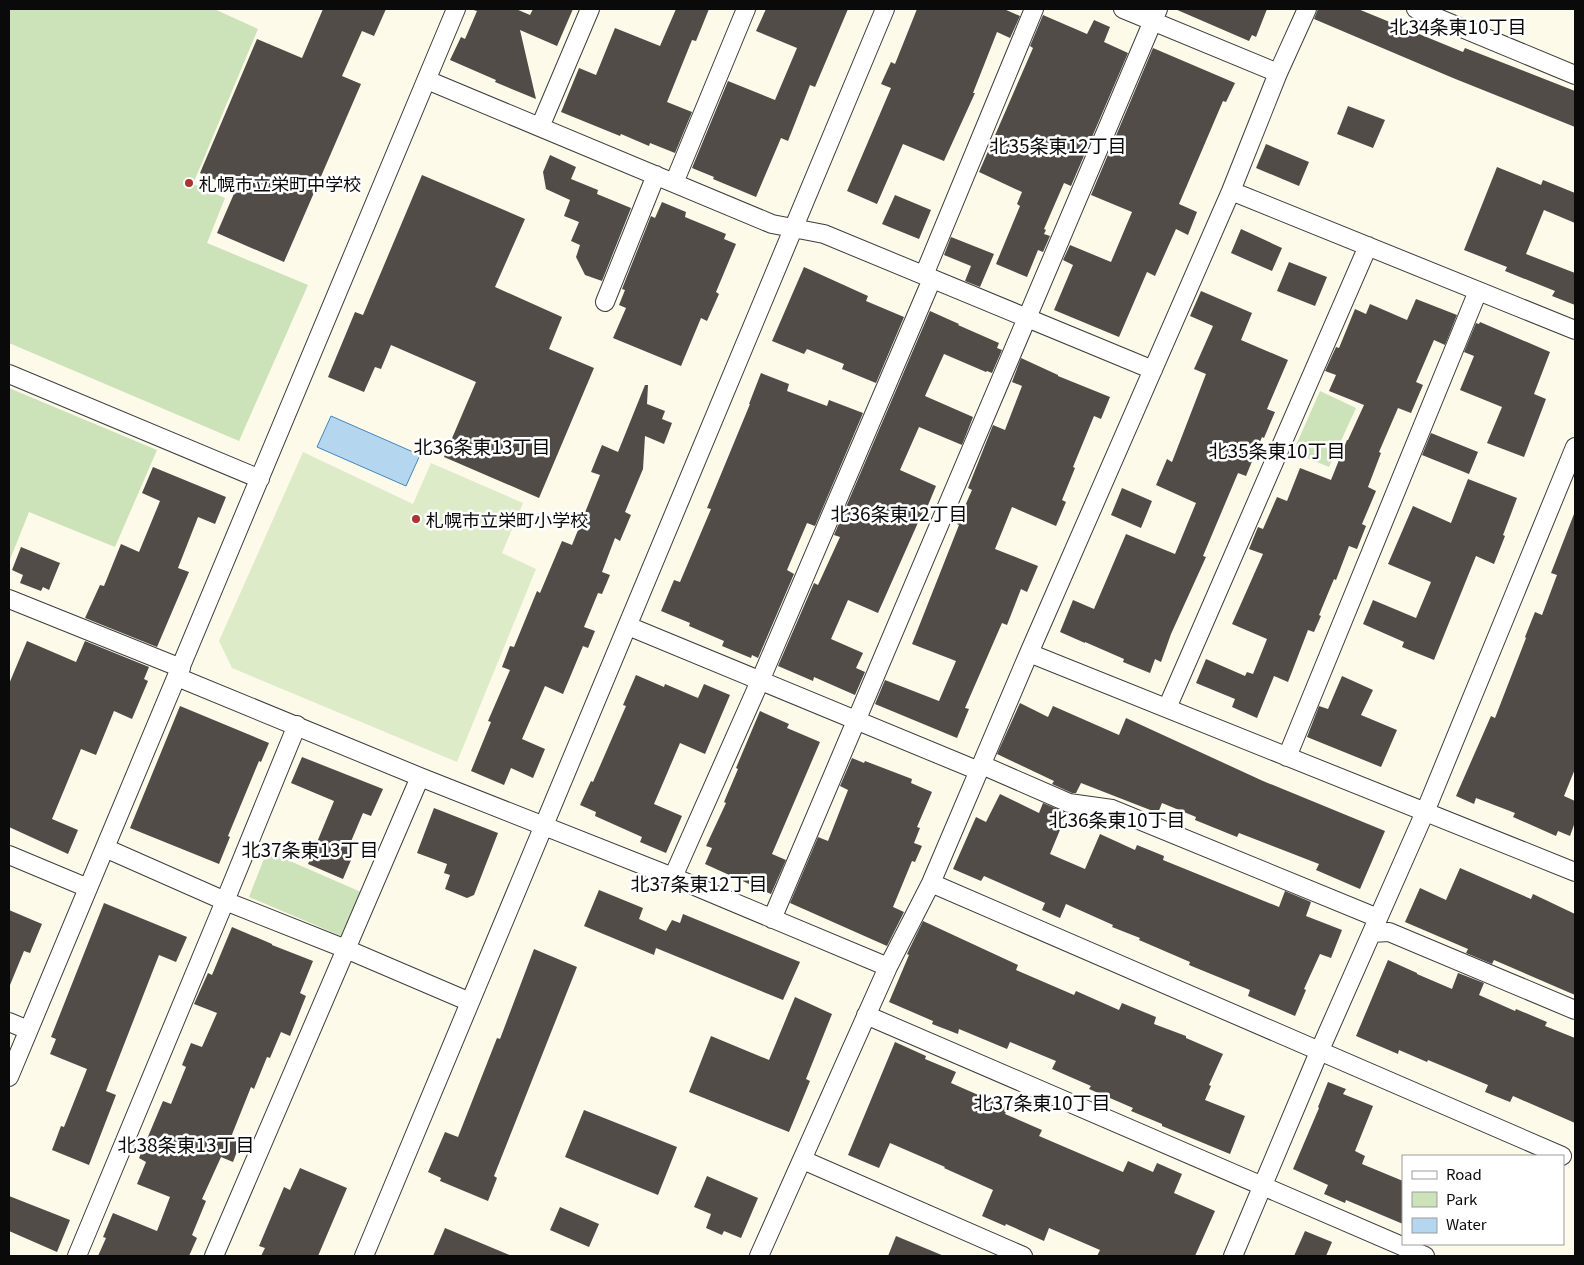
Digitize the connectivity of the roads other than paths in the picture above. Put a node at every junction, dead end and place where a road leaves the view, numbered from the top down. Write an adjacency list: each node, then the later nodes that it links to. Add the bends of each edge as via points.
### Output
1 (456, 9): 12 (street)
2 (590, 9): 13 (street)
3 (746, 9): 15 (street)
4 (885, 9): 17 (street)
5 (1034, 9): 19 (street)
6 (1123, 9): 9 (street)
7 (1307, 9): 10 (street)
8 (1416, 9): 11 (street)
9 (1156, 15): 10 (street); 22 (street)
10 (1278, 73): 16 (street)
11 (1575, 75)
12 (427, 80): 13 (street); 27 (street)
13 (540, 127): 14 (street)
14 (656, 175): 15 (street); 21 (street)
15 (674, 183): 17 (street, via 772,224)
16 (1232, 191): 18 (street); 24 (street)
17 (793, 228): 19 (street, via 824,234); 29 (street)
18 (1368, 246): 20 (street); 33 (street)
19 (928, 277): 22 (street); 32 (street)
20 (1478, 291): 23 (street); 36 (street)
21 (605, 302)
22 (1027, 317): 24 (street); 34 (street)
23 (1575, 330)
24 (1153, 370): 30 (street)
25 (9, 374): 27 (street)
26 (1575, 447): 39 (street)
27 (260, 479): 31 (street)
28 (9, 599): 31 (street)
29 (628, 626): 32 (street); 40 (street)
30 (1029, 653): 33 (street); 37 (street)
31 (179, 673): 35 (street); 41 (street)
32 (760, 680): 34 (street); 44 (street)
33 (1167, 708): 36 (street)
34 (857, 720): 37 (street); 48 (street)
35 (297, 725): 38 (street); 47 (street)
36 (1287, 757): 39 (street)
37 (980, 768): 45 (street); 49 (street, via 1069,803 1112,809)
38 (420, 777): 40 (street); 50 (street)
39 (1425, 812): 43 (street); 49 (street)
40 (545, 826): 44 (street); 52 (street)
41 (105, 848): 46 (street); 47 (street)
42 (9, 855): 46 (street)
43 (1575, 872)
44 (673, 877): 48 (street)
45 (931, 884): 51 (street); 57 (street)
46 (88, 888): 56 (street)
47 (226, 901): 50 (street); 62 (street)
48 (772, 919): 51 (street)
49 (1375, 925): 53 (street); 57 (street)
50 (346, 949): 52 (street); 63 (street)
51 (888, 968): 54 (street)
52 (470, 1002): 64 (street)
53 (1575, 1010)
54 (866, 1015): 60 (street); 61 (street)
55 (9, 1022): 56 (street)
56 (28, 1030): 58 (street)
57 (1319, 1052): 59 (street); 61 (street)
58 (9, 1077)
59 (1561, 1155)
60 (803, 1160): 65 (street); 66 (street)
61 (1263, 1186): 67 (street); 68 (street)
62 (77, 1256)
63 (214, 1256)
64 (364, 1256)
65 (759, 1256)
66 (1023, 1256)
67 (1233, 1256)
68 (1425, 1256)

